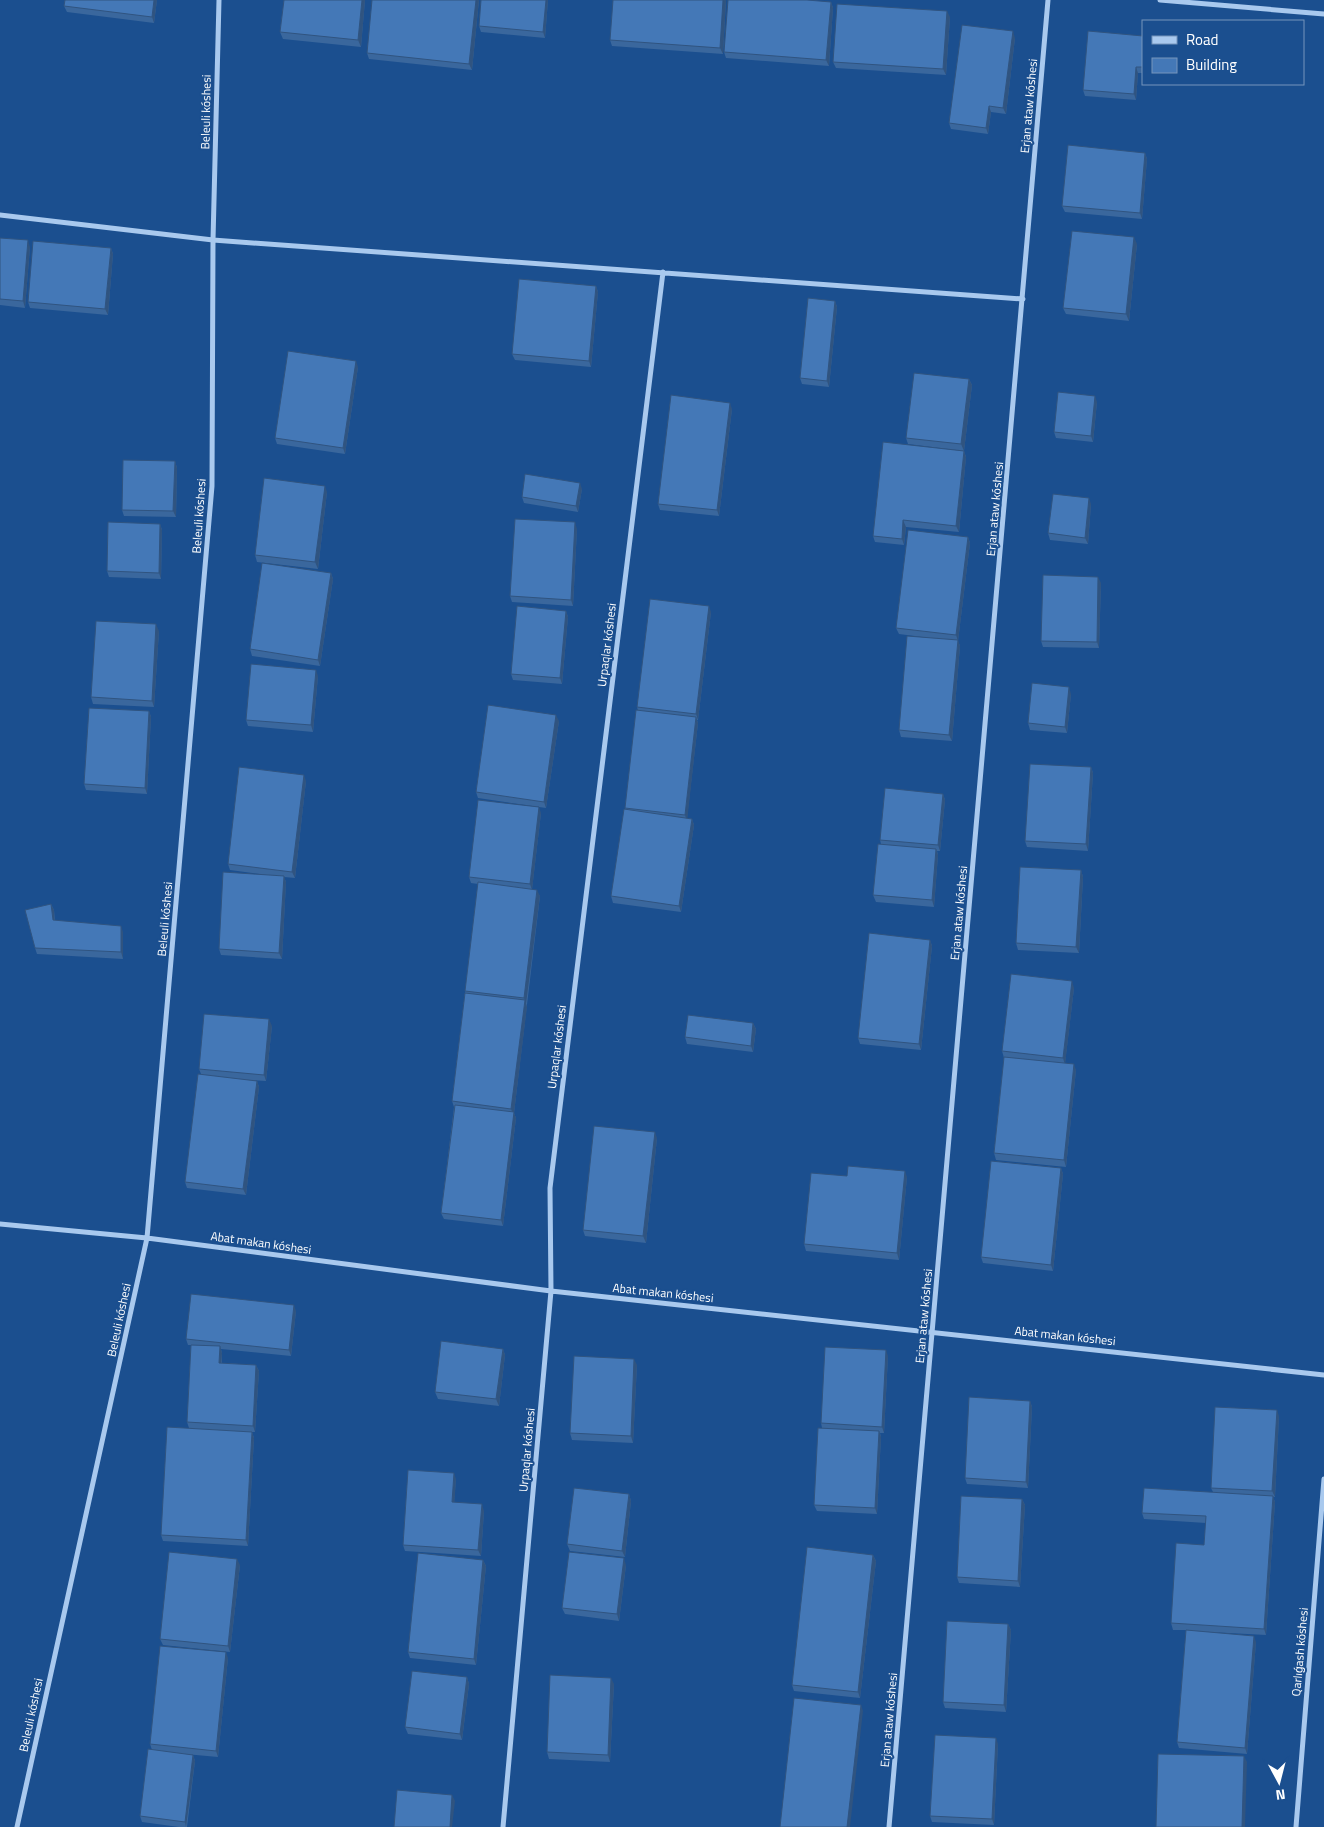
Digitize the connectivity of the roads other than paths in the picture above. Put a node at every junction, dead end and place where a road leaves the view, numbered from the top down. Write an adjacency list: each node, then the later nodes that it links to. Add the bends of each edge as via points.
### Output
1 (219, 0): 7 (street, Beleuli kóshesi)
2 (1048, 0): 9 (street, Erjan ataw kóshesi)
3 (1160, 0): 4 (street)
4 (1234, 3): 5 (street)
5 (1324, 14)
6 (0, 216): 7 (street)
7 (213, 240): 8 (street); 11 (street, Beleuli kóshesi, via 212,486)
8 (663, 272): 9 (street); 12 (street, Urpaqlar kóshesi, via 550,1188)
9 (1023, 299): 13 (street, Erjan ataw kóshesi)
10 (0, 1224): 11 (street, Abat makan kóshesi)
11 (147, 1238): 12 (street, Abat makan kóshesi); 16 (street, Beleuli kóshesi)
12 (551, 1291): 13 (street, Abat makan kóshesi); 17 (street, Urpaqlar kóshesi)
13 (933, 1332): 14 (street, Abat makan kóshesi); 18 (street, Erjan ataw kóshesi)
14 (1324, 1375)
15 (1324, 1479): 19 (street, Qarlıǵash kóshesi)
16 (17, 1827)
17 (503, 1827)
18 (889, 1827)
19 (1296, 1827)

